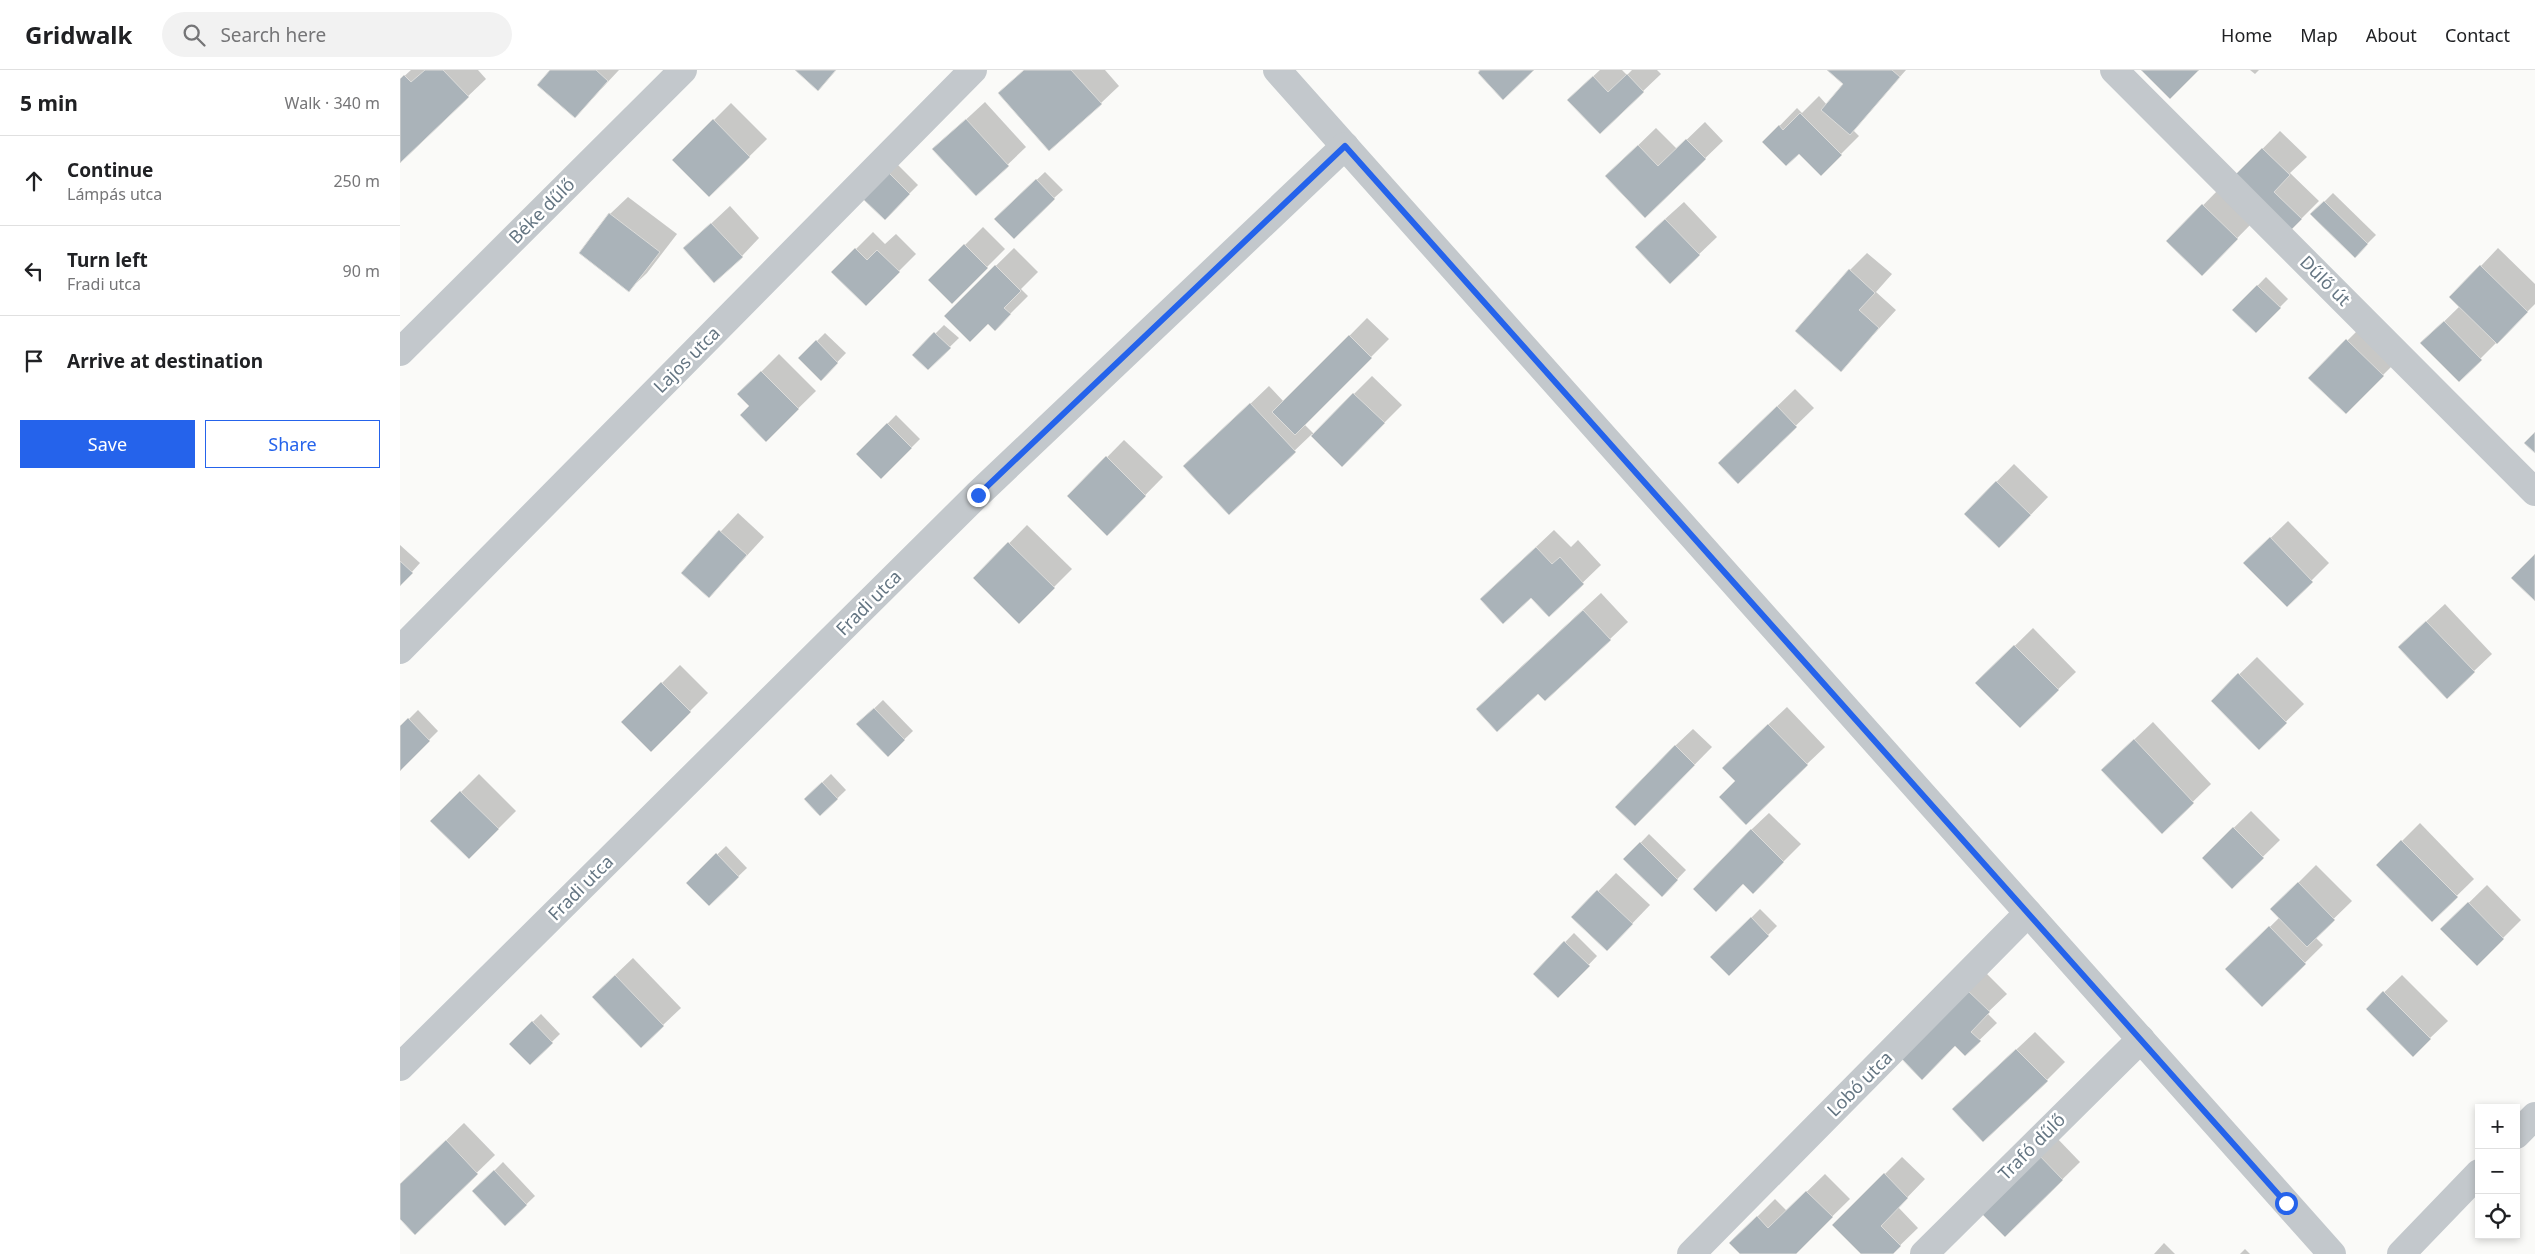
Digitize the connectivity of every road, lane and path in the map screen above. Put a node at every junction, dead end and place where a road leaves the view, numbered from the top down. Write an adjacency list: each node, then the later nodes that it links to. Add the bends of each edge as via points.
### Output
1 (683, 70): 6 (street, Béke dűlő)
2 (973, 70): 8 (street, Lajos utca)
3 (1277, 70): 5 (street)
4 (2114, 70): 7 (street, Dűlő út)
5 (1345, 146): 9 (street); 11 (street, Fradi utca, via 978,495)
6 (400, 352)
7 (2535, 492)
8 (400, 650)
9 (2028, 913): 10 (street); 15 (street, Lobó utca)
10 (2141, 1039): 16 (street, Trafó dűlő); 17 (street)
11 (400, 1068)
12 (2535, 1116): 13 (street)
13 (2520, 1131)
14 (2475, 1178): 18 (street)
15 (1691, 1254)
16 (1924, 1254)
17 (2332, 1254)
18 (2401, 1254)

